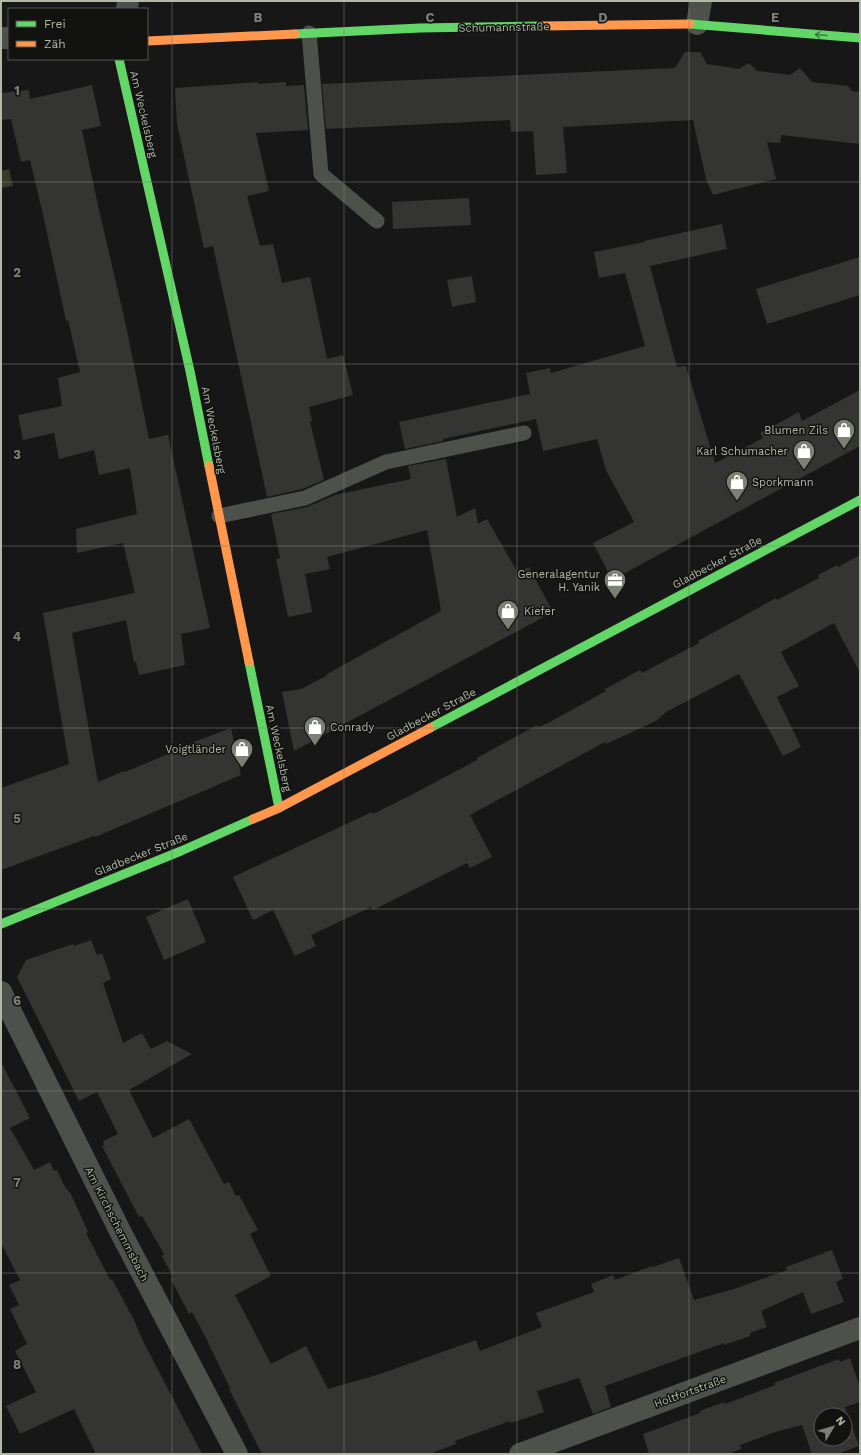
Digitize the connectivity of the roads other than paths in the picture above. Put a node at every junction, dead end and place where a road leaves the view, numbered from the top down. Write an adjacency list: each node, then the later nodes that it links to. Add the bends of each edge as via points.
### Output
1 (701, 1): 2 (street)
2 (698, 24): 3 (street, Schumannstraße, via 420,28); 4 (street, Schumannstraße, one-way to 2)
3 (309, 34): 5 (street, Schumannstraße); 7 (lane, via 321,174)
4 (860, 38)
5 (148, 41)
6 (119, 60): 10 (street, Am Weckelsberg, via 190,371)
7 (377, 221)
8 (524, 433): 10 (lane, via 386,462 305,498)
9 (860, 500): 11 (street, Gladbecker Straße)
10 (219, 516): 11 (street, Am Weckelsberg)
11 (279, 808): 12 (street, Gladbecker Straße)
12 (1, 924)
13 (3, 996): 15 (street, Am Kirchschemmsbach, via 121,1233)
14 (860, 1328): 16 (street, Holtfortstraße)
15 (237, 1454)
16 (520, 1454)

